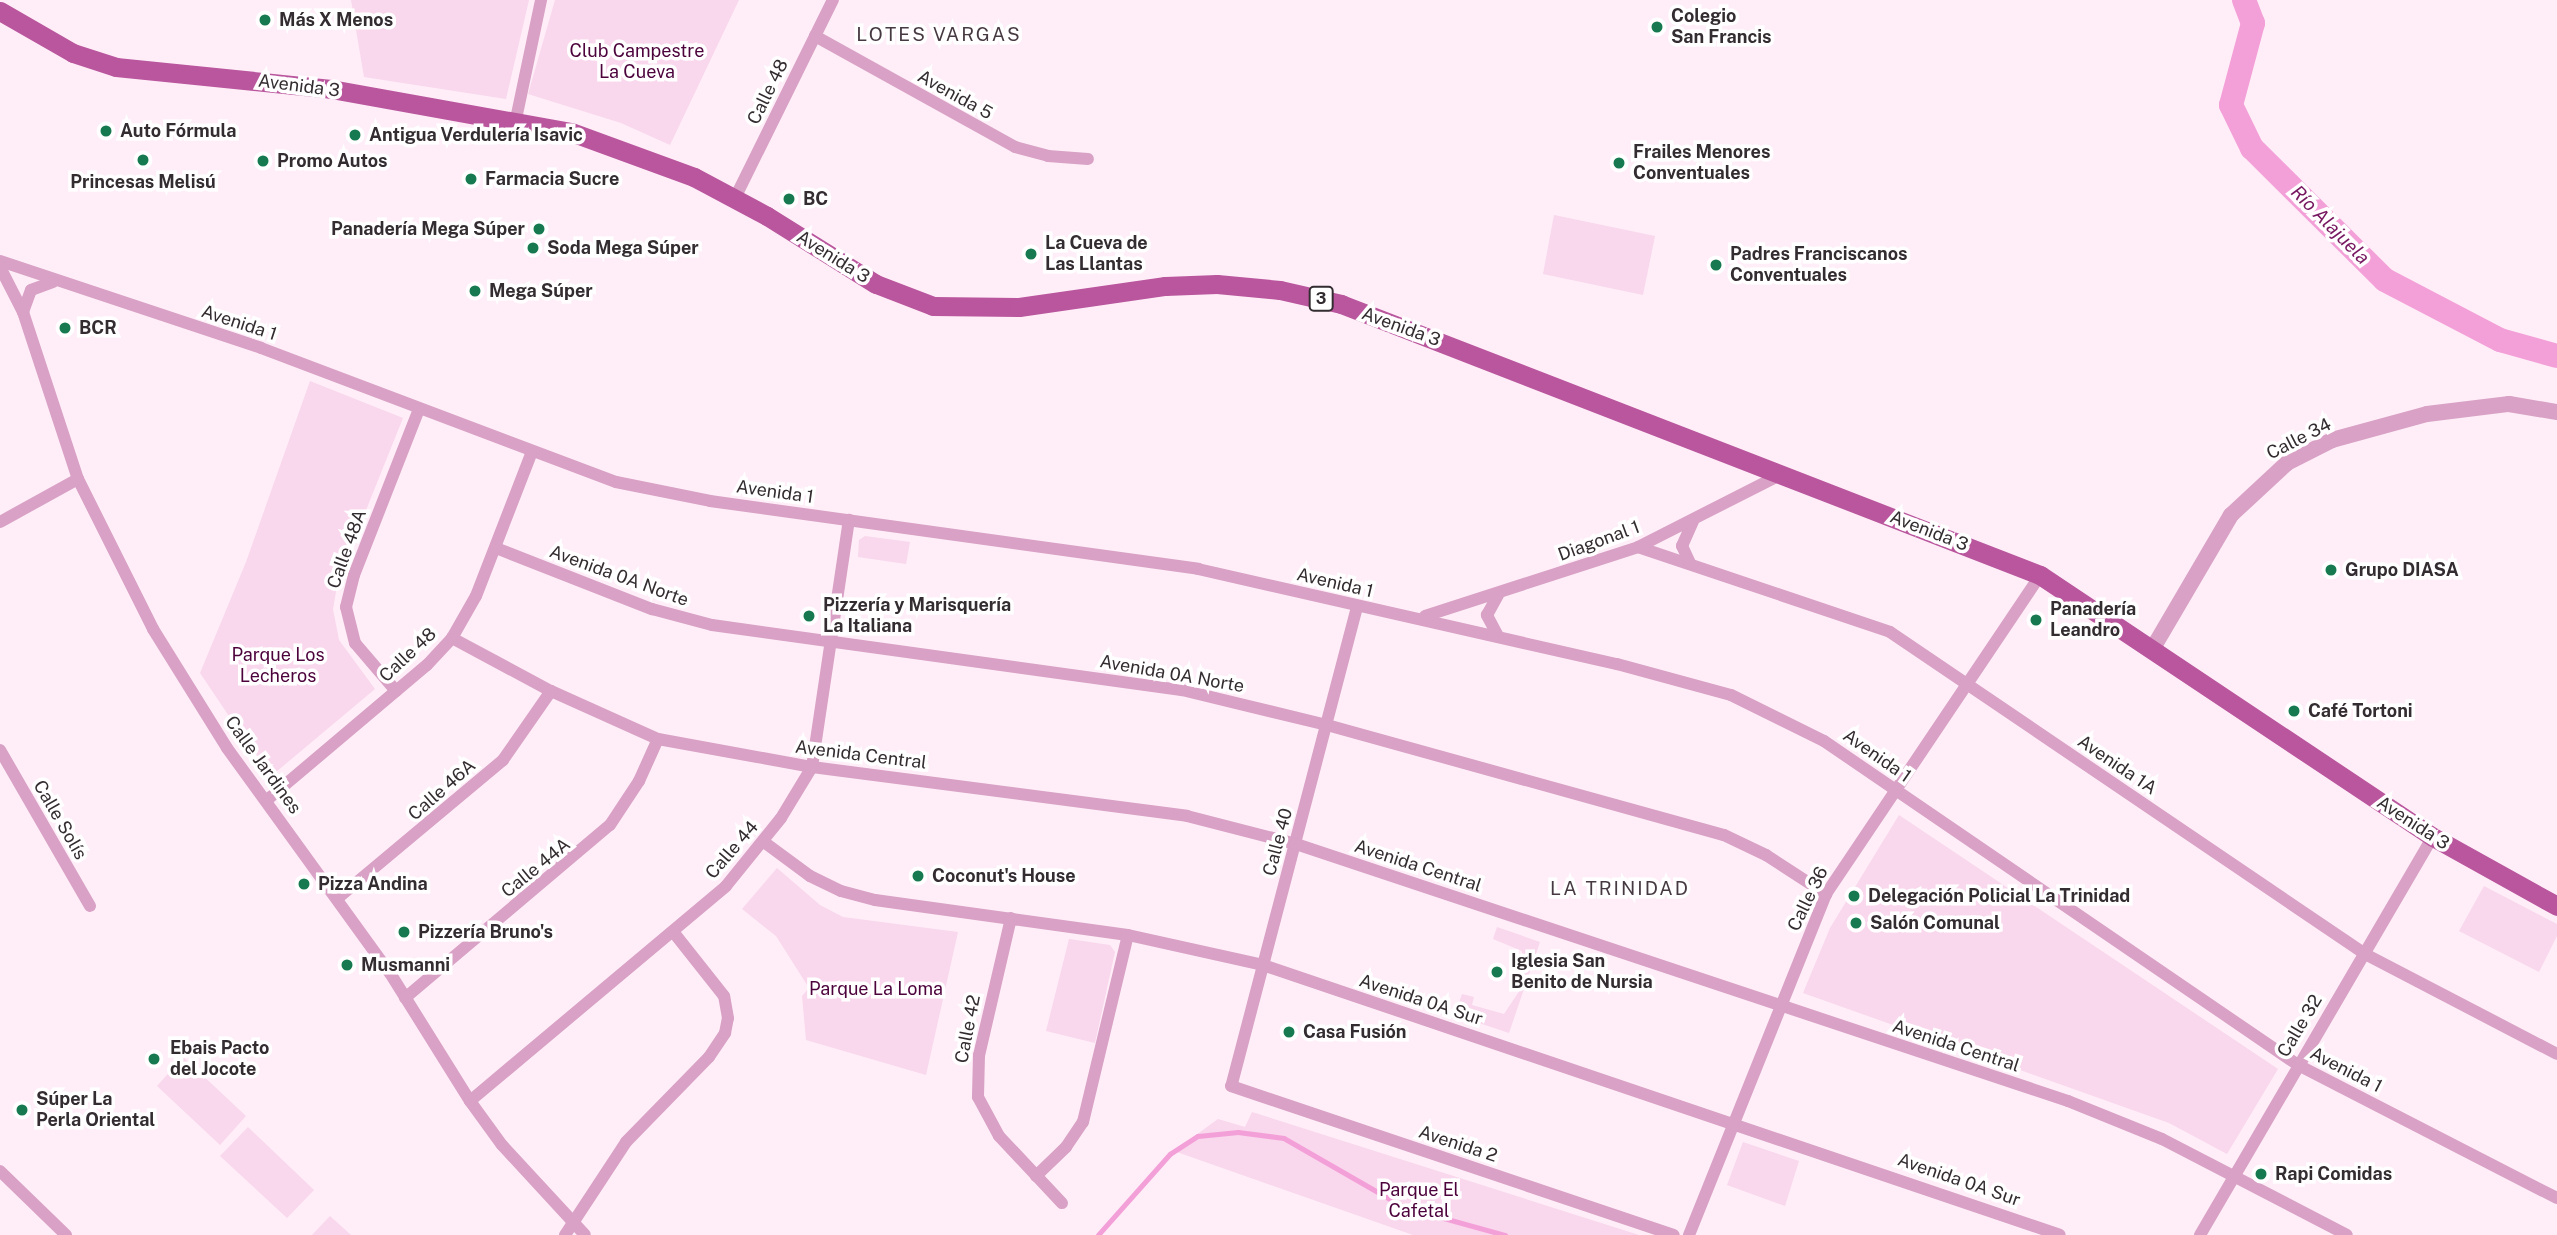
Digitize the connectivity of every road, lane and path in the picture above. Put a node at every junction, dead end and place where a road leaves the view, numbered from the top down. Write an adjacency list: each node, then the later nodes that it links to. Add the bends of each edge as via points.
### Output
1 (541, 0): 5 (street)
2 (833, 0): 4 (street, Calle 48)
3 (0, 11): 5 (main road, Avenida 3 / 3, via 73,53 116,67 331,89)
4 (815, 36): 6 (street, Avenida 5, via 1015,147 1048,156); 7 (street, Calle 48)
5 (516, 119): 7 (main road, Avenida 3 / 3, via 656,161)
6 (1088, 159)
7 (734, 198): 15 (main road, Avenida 3 / 3, via 911,301 952,308 1018,307 1189,284 1247,285 1312,296)
8 (0, 261): 10 (street, Avenida 1)
9 (0, 267): 11 (street, Calle Jardines)
10 (52, 282): 11 (street, via 31,290); 12 (street, Avenida 1, via 261,348)
11 (23, 312): 16 (street, Calle Jardines)
12 (419, 409): 14 (street, Avenida 1); 32 (street, Calle 48A, via 346,607 355,643)
13 (2557, 412): 30 (street, Calle 34, via 2509,404 2427,414 2372,427 2287,463 2231,514)
14 (531, 454): 17 (street, Avenida 1, via 661,493); 21 (street, Calle 48)
15 (1782, 474): 18 (street, Diagonal 1); 23 (main road, Avenida 3 / 3)
16 (78, 479): 19 (street); 39 (street, Calle Jardines, via 153,629 228,748)
17 (849, 520): 25 (street, Avenida 1, via 1198,569); 29 (street, Calle 44)
18 (1693, 521): 20 (street, Diagonal 1); 22 (street, via 1682,546)
19 (0, 522)
20 (1639, 547): 22 (street, Avenida 1A); 24 (street, Diagonal 1)
21 (496, 548): 28 (street, Calle 48); 29 (street, Avenida 0A Norte, via 682,618)
22 (1690, 563): 31 (street, Avenida 1A, via 1882,628)
23 (2040, 575): 30 (main road, Avenida 3 / 3); 31 (street, Calle 36)
24 (1498, 595): 26 (street, Diagonal 1); 27 (street, via 1487,615)
25 (1357, 607): 26 (street, Avenida 1); 34 (street, Calle 40)
26 (1420, 617): 27 (street, Avenida 1)
27 (1498, 636): 38 (street, Avenida 1, via 1739,698 1824,741)
28 (452, 638): 32 (street, Calle 48); 33 (street, Avenida Central)
29 (832, 644): 34 (street, Avenida 0A Norte, via 1182,690); 37 (street, Calle 44)
30 (2153, 648): 40 (main road, Avenida 3 / 3)
31 (1967, 684): 38 (street, Calle 36); 50 (street, Avenida 1A)
32 (396, 691): 39 (street, Calle 48)
33 (551, 691): 35 (street, Avenida Central); 44 (street, Calle 46A, via 503,760)
34 (1327, 725): 42 (street, Calle 40); 43 (street, Avenida 0A Norte, via 1724,835 1766,855)
35 (658, 739): 37 (street, Avenida Central); 52 (street, Calle 44A, via 639,781 610,825)
36 (0, 750): 45 (street, Calle Solís)
37 (812, 767): 41 (street, Calle 44); 42 (street, Avenida Central, via 1187,816)
38 (1895, 790): 43 (street, Calle 36); 55 (street, Avenida 1)
39 (267, 800): 44 (street, Calle Jardines)
40 (2433, 837): 46 (main road, Avenida 3 / 3); 50 (street, Calle 32)
41 (765, 842): 47 (street, Avenida 0A Sur, via 810,876 841,891 875,900); 48 (street, Calle 44, via 726,886)
42 (1296, 844): 51 (street, Calle 40); 53 (street, Avenida Central)
43 (1826, 894): 53 (street, Calle 36)
44 (338, 898): 52 (street, Calle Jardines)
45 (90, 906)
46 (2557, 906)
47 (1011, 918): 49 (street, Avenida 0A Sur); 60 (street, Calle 42, via 979,1055 978,1097 999,1136)
48 (674, 933): 57 (street, Calle 44); 64 (street, via 718,986 728,1018 719,1046 626,1142)
49 (1128, 935): 51 (street, Avenida 0A Sur); 60 (street, via 1083,1122 1066,1147)
50 (2365, 954): 54 (street, Avenida 1A); 55 (street, Calle 32)
51 (1263, 965): 56 (street, Calle 40); 58 (street, Avenida 0A Sur)
52 (405, 998): 57 (street, Calle Jardines)
53 (1781, 1004): 58 (street, Calle 36); 61 (street, Avenida Central, via 2068,1101 2152,1134)
54 (2557, 1054)
55 (2298, 1065): 61 (street, Calle 32); 62 (street, Avenida 1)
56 (1231, 1086): 68 (street, Avenida 2)
57 (470, 1101): 64 (street, Calle Jardines, via 502,1145)
58 (1734, 1122): 69 (street, Calle 36); 70 (street, Avenida 0A Sur)
59 (0, 1171): 65 (street)
60 (1036, 1175): 63 (street, Calle 42)
61 (2232, 1176): 71 (street, Calle 32); 72 (street, Avenida Central)
62 (2557, 1198)
63 (1062, 1203)
64 (574, 1224): 66 (street); 67 (street, Calle Jardines)
65 (66, 1235)
66 (565, 1235)
67 (585, 1235)
68 (1674, 1235)
69 (1689, 1235)
70 (2060, 1235)
71 (2200, 1235)
72 (2347, 1235)

